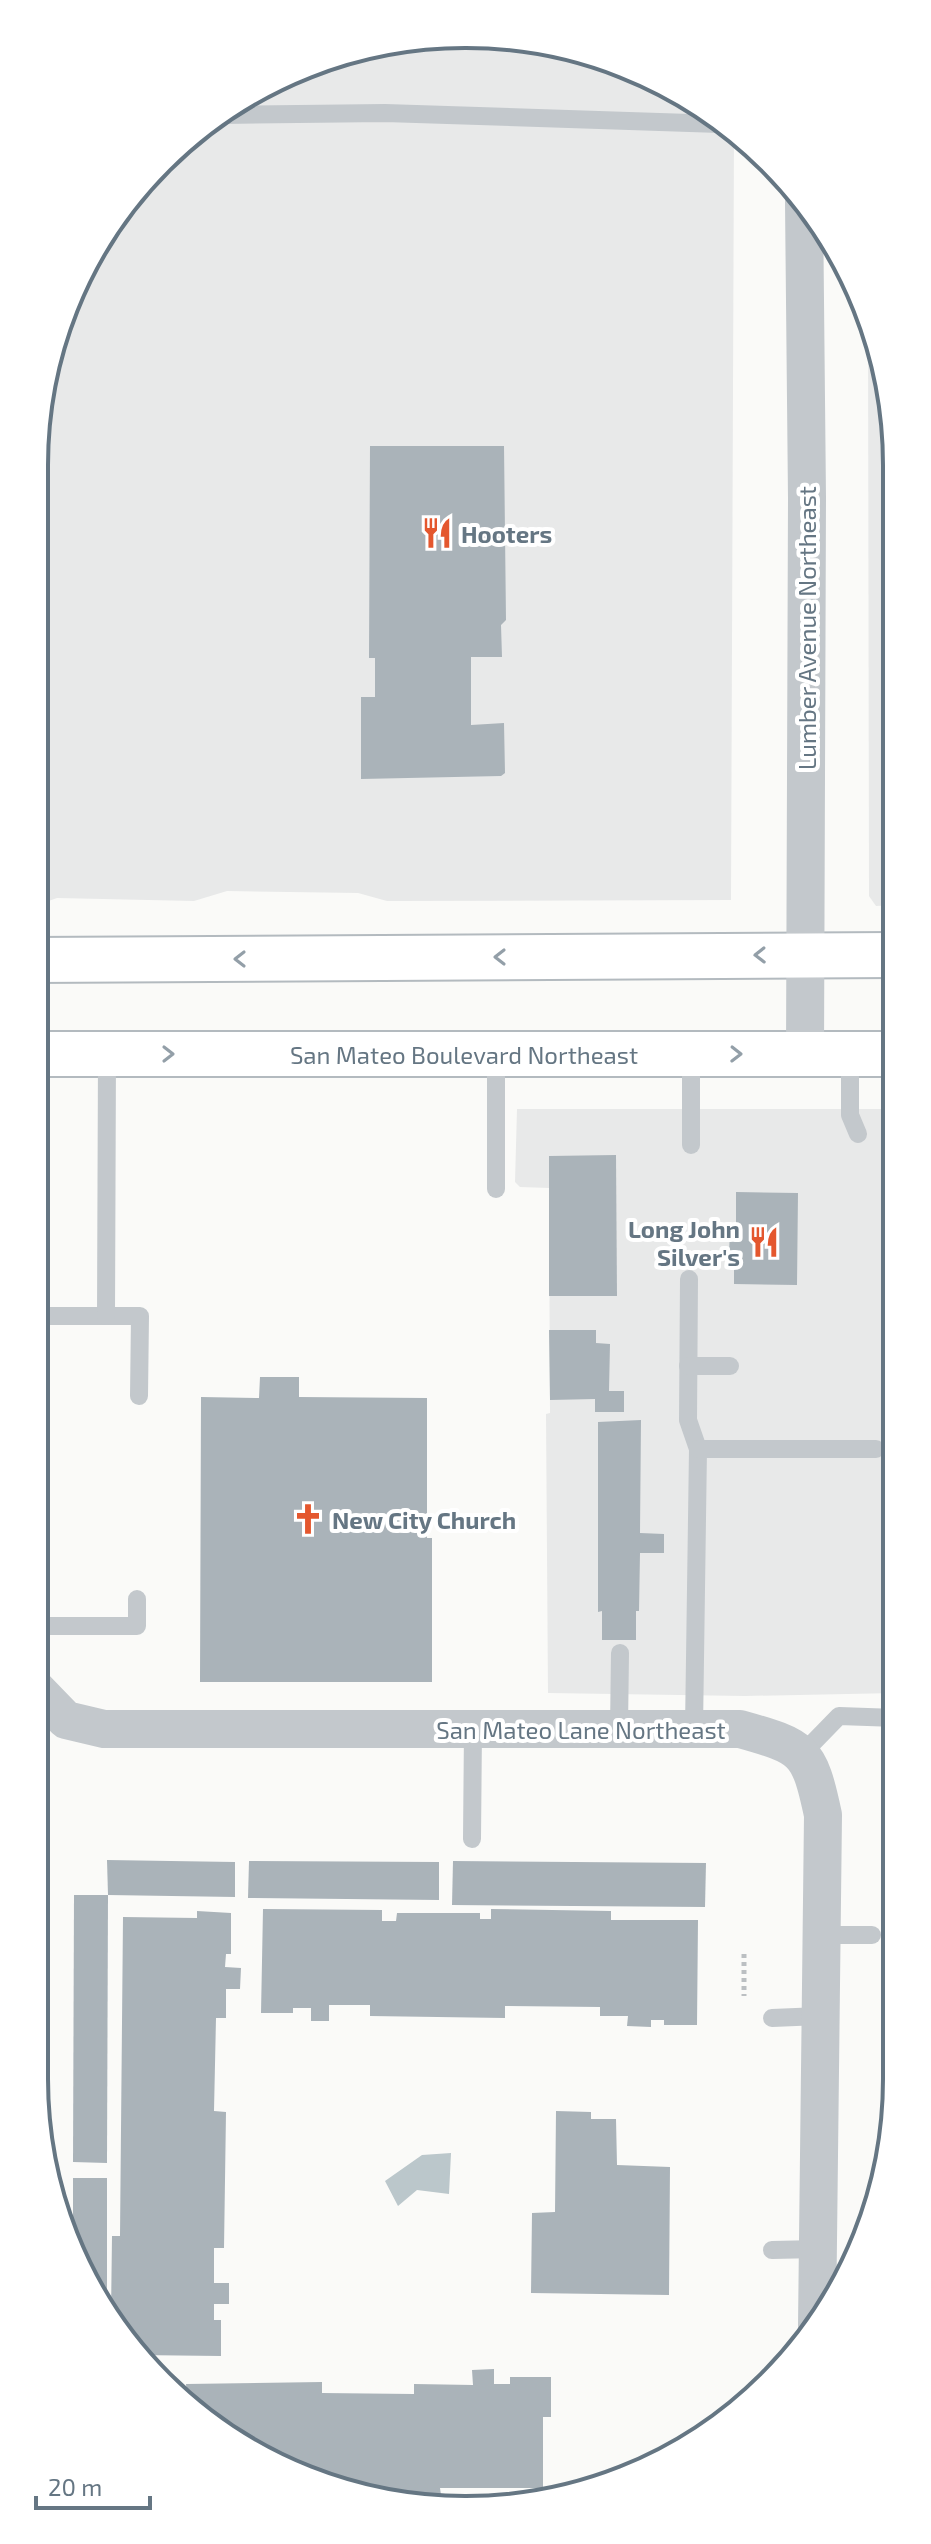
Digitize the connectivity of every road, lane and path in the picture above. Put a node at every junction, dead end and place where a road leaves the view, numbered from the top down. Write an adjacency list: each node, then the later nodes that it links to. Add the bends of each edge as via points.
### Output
1 (239, 115): 2 (lane, via 385,113)
2 (705, 124)
3 (804, 221): 4 (street, Lumber Avenue Northeast)
4 (805, 954): 5 (main road); 6 (main road, one-way to 6); 12 (street, Lumber Avenue Northeast)
5 (883, 955)
6 (48, 960)
7 (691, 1053): 11 (main road, San Mateo Boulevard Northeast); 12 (main road, San Mateo Boulevard Northeast, one-way to 12); 15 (lane)
8 (850, 1053): 12 (main road, San Mateo Boulevard Northeast); 13 (main road, San Mateo Boulevard Northeast); 14 (lane, via 850,1115)
9 (48, 1054): 10 (main road, San Mateo Boulevard Northeast)
10 (107, 1054): 11 (main road, San Mateo Boulevard Northeast, one-way to 11); 19 (lane)
11 (496, 1054): 16 (lane)
12 (805, 1054)
13 (883, 1054)
14 (858, 1134)
15 (691, 1145)
16 (496, 1189)
17 (689, 1279): 20 (lane)
18 (48, 1316): 19 (lane)
19 (106, 1316): 22 (lane, via 140,1316)
20 (688, 1366): 21 (lane); 23 (lane, via 688,1420)
21 (730, 1366)
22 (139, 1396)
23 (698, 1449): 24 (lane); 32 (lane)
24 (876, 1449)
25 (137, 1599): 26 (lane, via 137,1626)
26 (48, 1626)
27 (620, 1653): 30 (lane)
28 (48, 1701): 31 (street, San Mateo Lane Northeast, via 66,1720 104,1729)
29 (883, 1718): 33 (lane, via 839,1716)
30 (619, 1728): 31 (street, San Mateo Lane Northeast); 32 (street, San Mateo Lane Northeast)
31 (473, 1729): 34 (lane)
32 (694, 1729): 33 (street, San Mateo Lane Northeast, via 740,1729 786,1742)
33 (802, 1754): 35 (street, via 815,1777 823,1815)
34 (472, 1839)
35 (822, 1935): 36 (lane); 39 (street)
36 (872, 1935)
37 (744, 1954): 38 (path)
38 (744, 1996)
39 (820, 2016): 40 (lane); 41 (street)
40 (772, 2018)
41 (818, 2249): 42 (lane); 43 (street)
42 (772, 2250)
43 (817, 2303)

